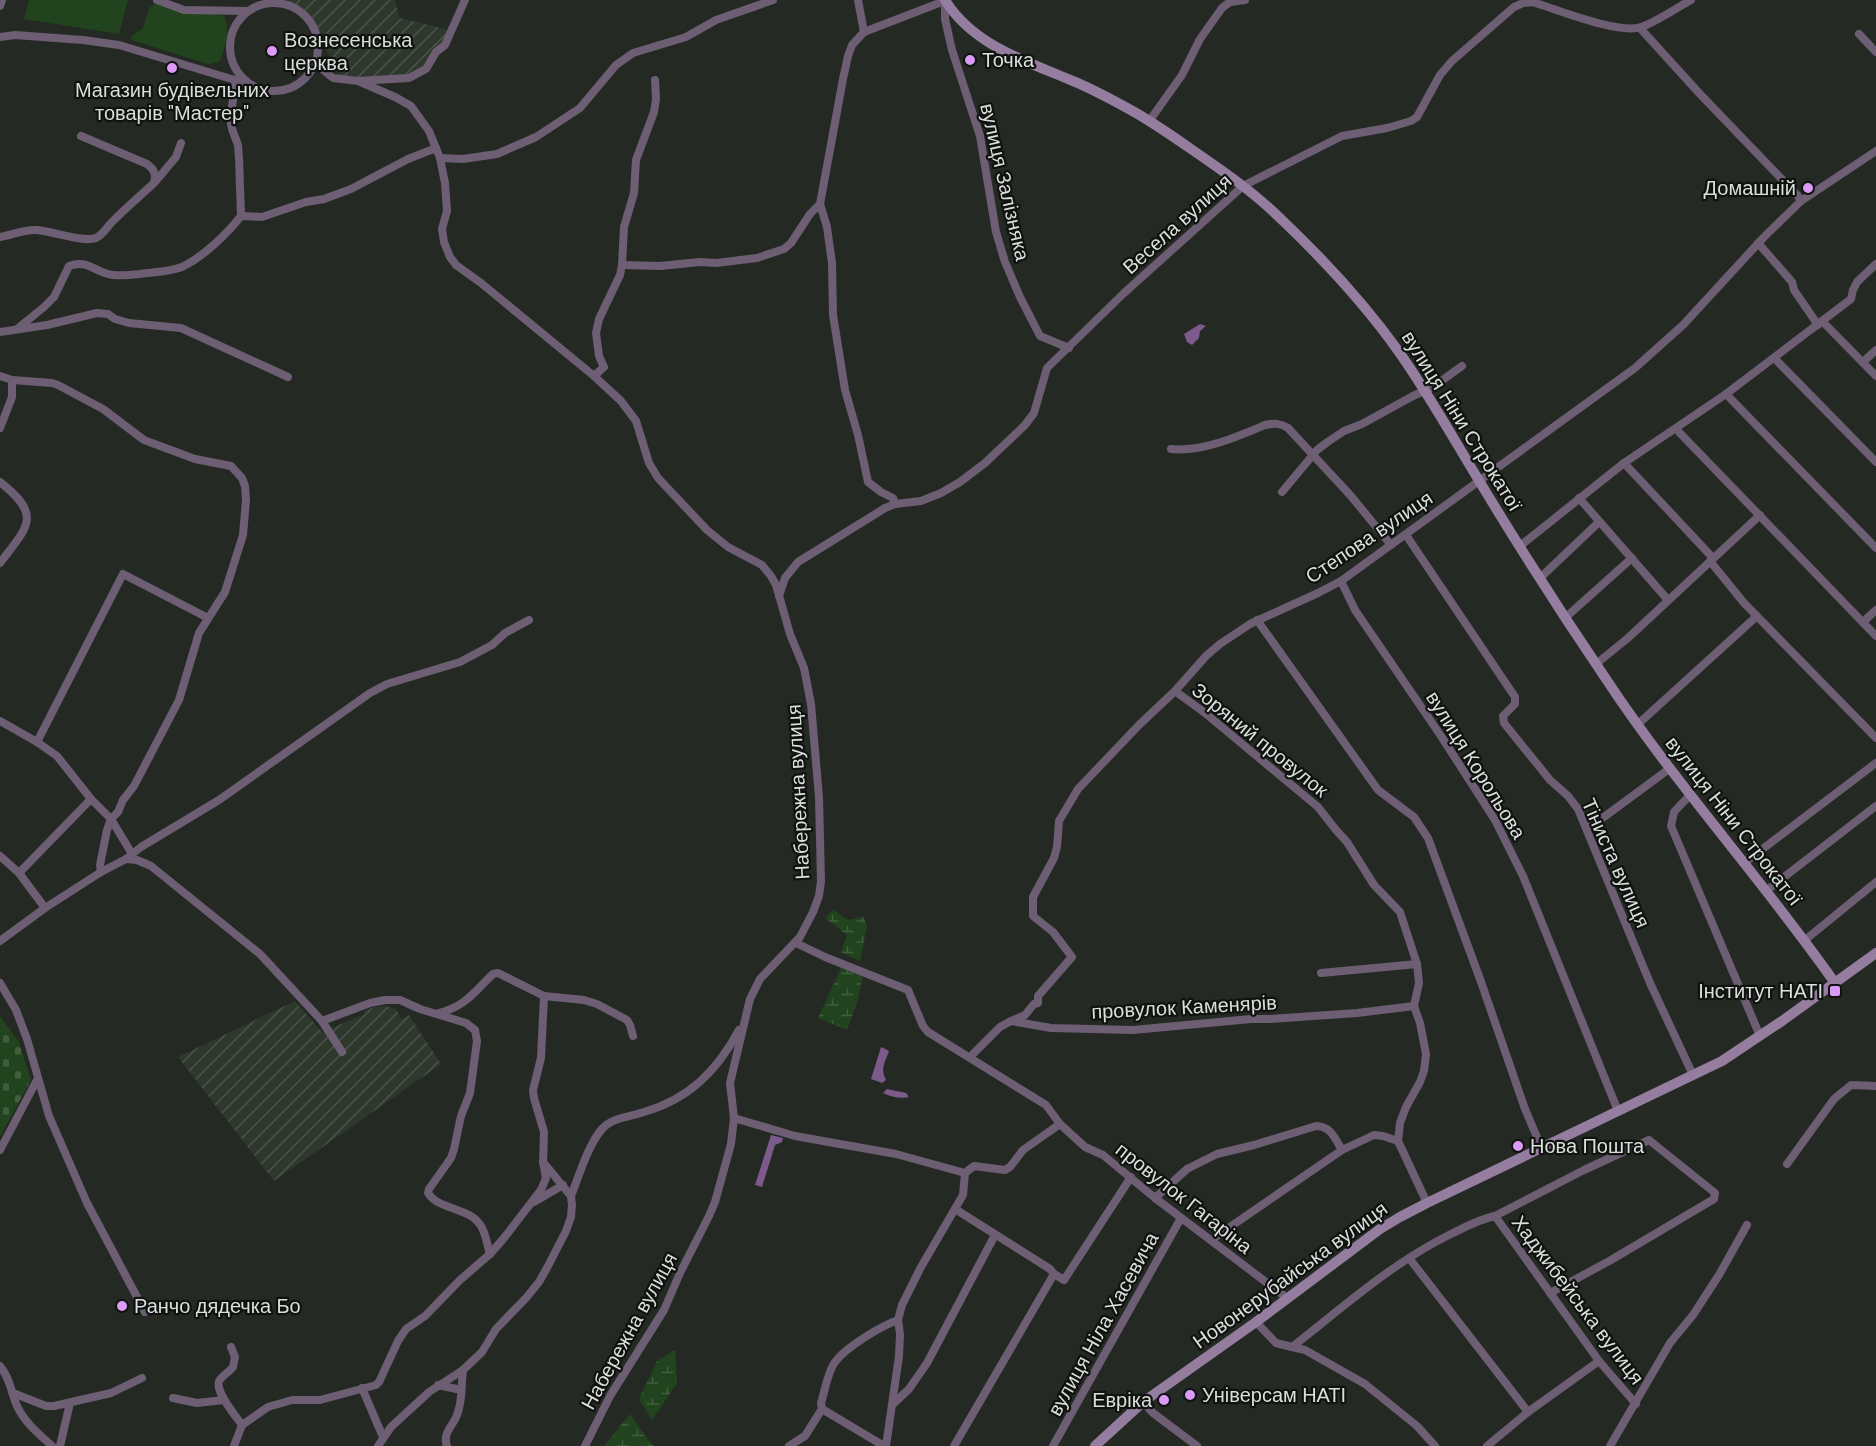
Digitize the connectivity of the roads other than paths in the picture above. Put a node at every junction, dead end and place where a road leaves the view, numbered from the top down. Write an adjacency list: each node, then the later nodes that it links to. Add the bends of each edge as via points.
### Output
1 (2, 0): 10 (street)
2 (157, 0): 11 (street, via 184,10)
3 (465, 0): 20 (street, via 445,45 426,69 409,78)
4 (773, 0): 27 (street, via 716,20 686,38 633,53 616,65 580,108 536,137 497,154)
5 (858, 0): 13 (street)
6 (945, 0): 13 (street); 22 (street, вулиця Ніни Строкатої, via 954,14 985,41); 40 (street, вулиця Залізняка, via 952,50 981,136 994,221 1005,262 1040,336)
7 (1245, 0): 22 (street, via 1230,2 1222,8)
8 (1691, 0): 12 (street)
9 (264, 2): 11 (street); 17 (street, via 286,4 308,18 317,37)
10 (0, 6)
11 (248, 11): 21 (street, via 234,27 230,48 236,70)
12 (1640, 28): 29 (street, Весела вулиця, via 1590,21 1532,2 1523,3 1452,61 1418,117 1411,122 1342,136); 30 (street)
13 (864, 32): 31 (street, via 848,56)
14 (1859, 34): 16 (street)
15 (0, 37): 18 (street, via 15,35 118,45)
16 (1876, 52)
17 (315, 63): 20 (street, via 333,78); 21 (street, via 305,78 288,89 272,91)
18 (236, 80): 21 (street); 32 (street, via 230,119 238,145)
19 (655, 80): 36 (street, via 654,112 636,160 634,194 624,227)
20 (358, 81): 25 (street, via 411,106)
21 (252, 85)
22 (1150, 120): 29 (street, вулиця Ніни Строкатої)
23 (81, 136): 28 (street, via 147,164 156,176)
24 (181, 143): 28 (street, via 176,157)
25 (436, 148): 27 (street); 32 (street, via 324,199 272,215)
26 (1876, 151): 30 (street, Степова вулиця)
27 (440, 158): 46 (street, via 447,211 442,229 450,257)
28 (154, 183): 33 (street, via 95,239 34,230)
29 (1243, 186): 40 (street, Весела вулиця); 50 (street, вулиця Ніни Строкатої, via 1282,220 1345,287 1385,333)
30 (1801, 201): 34 (street, Степова вулиця)
31 (820, 204): 36 (street, via 792,243 757,258); 62 (street, via 832,263 833,315 845,390 868,482 893,498)
32 (241, 216): 38 (street, via 229,231 181,267 115,276 79,263 69,266 54,297)
33 (0, 237)
34 (1758, 243): 37 (street); 58 (street, Степова вулиця, via 1683,325 1635,368)
35 (1876, 264): 37 (street, via 1857,282 1851,299)
36 (622, 265): 46 (street, via 599,318 597,345 604,368)
37 (1820, 323): 42 (street); 43 (street)
38 (17, 329): 39 (street); 48 (street, via 108,314 129,323 181,328)
39 (0, 332)
40 (1069, 348): 62 (street, Весела вулиця, via 1047,368 1034,413 985,463 941,493 921,501)
41 (1876, 350): 43 (street)
42 (1774, 358): 51 (street); 56 (street)
43 (1863, 362): 47 (street)
44 (1462, 366): 50 (street)
45 (0, 376): 49 (street)
46 (594, 376): 72 (street, via 630,411 658,478 711,534 762,565)
47 (1876, 376)
48 (288, 377)
49 (12, 380): 52 (street, via 12,397); 80 (street, via 58,385 103,409 144,440 237,471 245,486 243,535 225,592)
50 (1425, 390): 55 (street, via 1344,431); 58 (street, вулиця Ніни Строкатої)
51 (1726, 394): 53 (street); 68 (street)
52 (0, 428)
53 (1676, 429): 57 (street); 63 (street)
54 (1171, 449): 55 (street, via 1202,447 1274,423 1288,428)
55 (1313, 455): 60 (street); 66 (street)
56 (1876, 462)
57 (1624, 463): 61 (street); 70 (street)
58 (1479, 481): 65 (street, Степова вулиця); 67 (street, вулиця Ніни Строкатої)
59 (0, 482): 71 (street, via 21,501 28,514 24,531)
60 (1282, 492)
61 (1579, 498): 64 (street); 67 (street)
62 (895, 504): 73 (street, Весела вулиця, via 798,562)
63 (1760, 515): 70 (street); 84 (street)
64 (1599, 522): 69 (street); 74 (street)
65 (1406, 535): 66 (street, Степова вулиця); 98 (street, Тіниста вулиця, via 1515,697 1515,704 1503,716 1504,723 1578,808)
66 (1391, 545): 75 (street, Степова вулиця)
67 (1520, 546): 74 (street, вулиця Ніни Строкатої)
68 (1876, 548)
69 (1632, 558): 77 (street); 81 (street)
70 (1712, 560): 77 (street); 79 (street)
71 (0, 563)
72 (771, 576): 73 (street); 76 (street, Набережна вулиця)
73 (785, 578): 76 (street, Весела вулиця)
74 (1540, 578): 81 (street, вулиця Ніни Строкатої)
75 (1341, 580): 83 (street, Степова вулиця); 128 (street, вулиця Корольова, via 1355,610 1508,843)
76 (779, 597): 109 (street, Набережна вулиця, via 807,681 819,797 819,896)
77 (1668, 600): 86 (street)
78 (1876, 609): 84 (street)
79 (1757, 616): 89 (street); 90 (street)
80 (208, 618): 91 (street, via 123,573); 97 (street, via 199,633 179,700 134,786)
81 (1566, 618): 86 (street, вулиця Ніни Строкатої)
82 (529, 620): 100 (street, via 460,662 370,693 219,800)
83 (1257, 620): 87 (street, Степова вулиця, via 1206,656); 132 (street, via 1378,790 1414,817 1428,838)
84 (1863, 622): 85 (street)
85 (1876, 636)
86 (1596, 664): 89 (street, вулиця Ніни Строкатої)
87 (1175, 691): 111 (street, Зоряний провулок, via 1318,807 1347,842 1374,885 1400,912); 119 (street, Степова вулиця, via 1078,789 1059,821 1058,847 1033,897 1032,911 1072,957 1038,996 1038,1003)
88 (0, 721): 91 (street)
89 (1637, 725): 93 (street, вулиця Ніни Строкатої)
90 (1876, 738)
91 (37, 742): 95 (street, via 61,761)
92 (1876, 764): 101 (street)
93 (1669, 769): 94 (street, вулиця Ніни Строкатої); 98 (street)
94 (1690, 795): 101 (street, вулиця Ніни Строкатої); 121 (street, via 1674,812 1671,826)
95 (91, 799): 97 (street); 103 (street)
96 (1876, 806): 105 (street)
97 (111, 819): 100 (street); 102 (street)
98 (1586, 827): 125 (street, Тіниста вулиця, via 1650,983)
99 (0, 856): 103 (street)
100 (129, 856): 102 (street); 118 (street, via 151,866 260,954)
101 (1744, 863): 105 (street, вулиця Ніни Строкатої)
102 (101, 872): 106 (street)
103 (19, 873): 106 (street)
104 (1876, 882): 107 (street)
105 (1766, 891): 107 (street, вулиця Ніни Строкатої)
106 (45, 908): 108 (street)
107 (1805, 940): 114 (street, вулиця Ніни Строкатої)
108 (0, 941)
109 (796, 943): 120 (street, Набережна вулиця, via 760,979); 124 (street, провулок Гагаріна, via 908,990 928,1032)
110 (1876, 952): 114 (street, Новонерубайська вулиця)
111 (1417, 964): 112 (street); 116 (street, Зоряний провулок, via 1419,983)
112 (1321, 973)
113 (0, 983): 126 (street, via 16,1010)
114 (1835, 983): 121 (street, Новонерубайська вулиця)
115 (544, 996): 117 (street, via 498,973 463,1004); 122 (street, via 597,1004 627,1020); 135 (street, via 541,1058 533,1090 544,1132)
116 (1414, 1006): 119 (street, провулок Каменярів, via 1133,1030 1051,1028); 131 (street, Зоряний провулок, via 1426,1046 1426,1061 1400,1123)
117 (438, 1014): 118 (street, via 400,1000 385,1000); 150 (street, via 472,1026 477,1041 470,1094 454,1149 428,1193 475,1218 483,1229)
118 (322, 1021): 123 (street)
119 (1011, 1021): 124 (street)
120 (744, 1025): 129 (street, Набережна вулиця, via 730,1083); 140 (street, via 715,1068 694,1088 670,1102 617,1119 603,1128)
121 (1760, 1035): 125 (street, Новонерубайська вулиця)
122 (633, 1036)
123 (342, 1052)
124 (970, 1058): 130 (street, провулок Гагаріна, via 1046,1105)
125 (1693, 1075): 128 (street, Новонерубайська вулиця)
126 (37, 1080): 133 (street); 155 (street, via 87,1203)
127 (1876, 1086): 136 (street, via 1851,1085 1834,1099)
128 (1618, 1111): 132 (street, Новонерубайська вулиця)
129 (734, 1118): 137 (street, via 795,1136 896,1154); 184 (street, Набережна вулиця, via 731,1144 709,1216 664,1310 608,1400)
130 (1060, 1124): 137 (street, via 1023,1150 1005,1170 974,1166); 138 (street, провулок Гагаріна, via 1085,1147 1103,1155)
131 (1398, 1142): 134 (street, via 1374,1135); 142 (street)
132 (1542, 1149): 142 (street, Новонерубайська вулиця)
133 (0, 1150)
134 (1342, 1150): 141 (street, via 1330,1130 1316,1126 1217,1154 1187,1169); 149 (street)
135 (543, 1162): 139 (street); 143 (street, via 546,1178)
136 (1787, 1164)
137 (965, 1173): 144 (street, via 963,1195)
138 (1131, 1177): 141 (street, провулок Гагаріна); 152 (street, via 1064,1280)
139 (563, 1185): 140 (street); 143 (street)
140 (571, 1196): 162 (street, via 566,1231 539,1282)
141 (1155, 1198): 146 (street, провулок Гагаріна)
142 (1427, 1203): 154 (street, Новонерубайська вулиця, via 1380,1229)
143 (528, 1206): 150 (street)
144 (955, 1209): 148 (street); 156 (street, via 916,1276)
145 (1495, 1216): 151 (street, Хаджибейська вулиця, via 1482,1219); 153 (street, Хаджибейська вулиця); 153 (street, Хаджибейська вулиця, via 1648,1140 1715,1194 1714,1199)
146 (1182, 1218): 149 (street, провулок Гагаріна); 188 (street, вулиця Ніла Хасевича)
147 (1747, 1226): 172 (street, Хаджибейська вулиця, via 1693,1315 1670,1343)
148 (995, 1235): 152 (street); 173 (street, via 927,1363)
149 (1211, 1240): 154 (street, провулок Гагаріна)
150 (489, 1254): 165 (street, via 425,1316 406,1329 380,1382)
151 (1409, 1258): 159 (street, Хаджибейська вулиця); 175 (street)
152 (1054, 1274): 187 (street)
153 (1550, 1293): 160 (street, Хаджибейська вулиця)
154 (1287, 1298): 157 (street, Новонерубайська вулиця)
155 (145, 1312)
156 (898, 1320): 173 (street, via 899,1356); 174 (street, via 877,1330 834,1364)
157 (1256, 1322): 159 (street, via 1276,1343); 170 (street, Новонерубайська вулиця)
158 (231, 1347): 169 (street, via 233,1367 218,1384)
159 (1289, 1347): 191 (street, via 1305,1350 1365,1384 1417,1426)
160 (1599, 1361): 172 (street, Хаджибейська вулиця); 175 (street)
161 (0, 1366): 167 (street)
162 (463, 1370): 164 (street); 166 (street)
163 (142, 1378): 171 (street, via 111,1393)
164 (438, 1385): 166 (street); 177 (street)
165 (362, 1388): 176 (street, via 320,1400 280,1402); 177 (street)
166 (461, 1390): 183 (street, via 457,1416 444,1440)
167 (13, 1393): 171 (street, via 46,1406); 179 (street, via 25,1419)
168 (173, 1398): 169 (street, via 197,1403)
169 (224, 1400): 176 (street)
170 (1143, 1402): 189 (street, Новонерубайська вулиця); 190 (street)
171 (70, 1403): 180 (street)
172 (1636, 1404): 193 (street, Хаджибейська вулиця)
173 (892, 1405): 186 (street)
174 (822, 1409): 185 (street, via 805,1436); 186 (street)
175 (1528, 1412): 192 (street)
176 (242, 1425): 178 (street)
177 (383, 1437): 182 (street)
178 (235, 1443): 181 (street)
179 (52, 1446)
180 (60, 1446)
181 (227, 1446)
182 (378, 1446)
183 (447, 1446)
184 (585, 1446)
185 (789, 1446)
186 (885, 1446)
187 (954, 1446)
188 (1053, 1446)
189 (1095, 1446)
190 (1197, 1446)
191 (1435, 1446)
192 (1487, 1446)
193 (1610, 1446)

